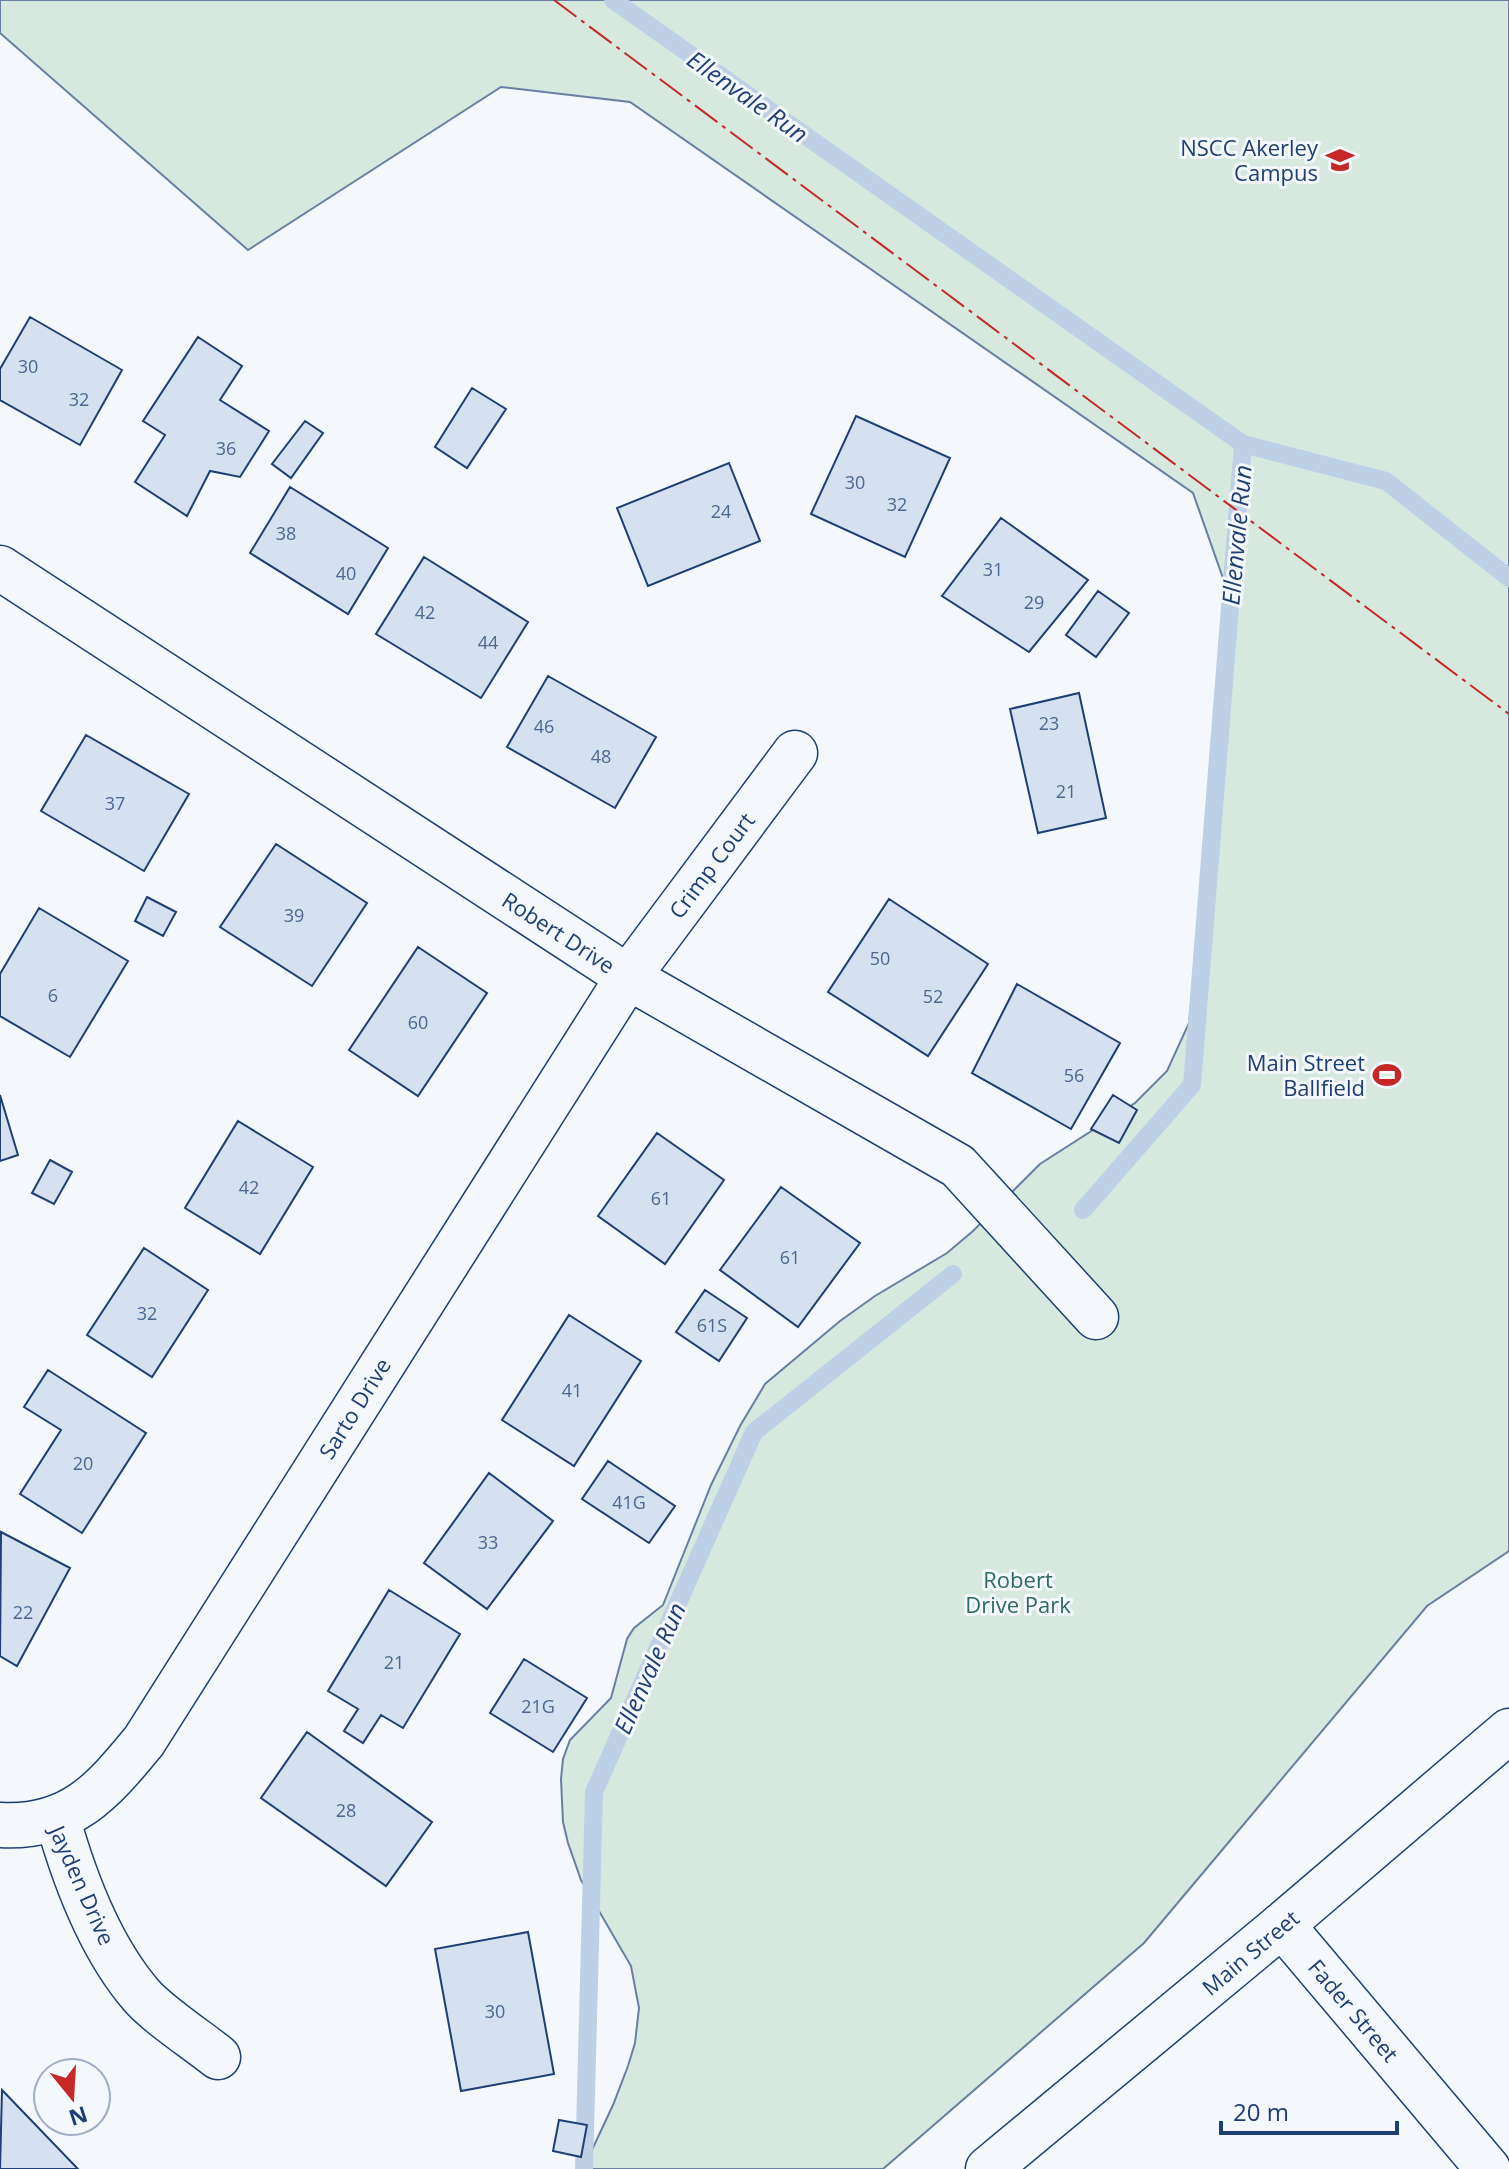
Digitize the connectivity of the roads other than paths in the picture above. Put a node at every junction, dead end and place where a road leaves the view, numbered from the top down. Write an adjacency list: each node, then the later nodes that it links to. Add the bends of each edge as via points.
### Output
1 (3, 576): 3 (street, Robert Drive)
2 (795, 753): 3 (street, Crimp Court)
3 (628, 977): 4 (street, Robert Drive, via 958,1166); 6 (street, Sarto Drive, via 144,1741 96,1796)
4 (1096, 1317)
5 (1509, 1731): 8 (street, Main Street)
6 (57, 1817): 7 (street, Jayden Drive, via 22,1826); 9 (street, Jayden Drive, via 87,1901 142,1996)
7 (0, 1825)
8 (1282, 1925): 10 (street, Main Street); 11 (street, Fader Street)
9 (218, 2057)
10 (988, 2169)
11 (1488, 2169)

